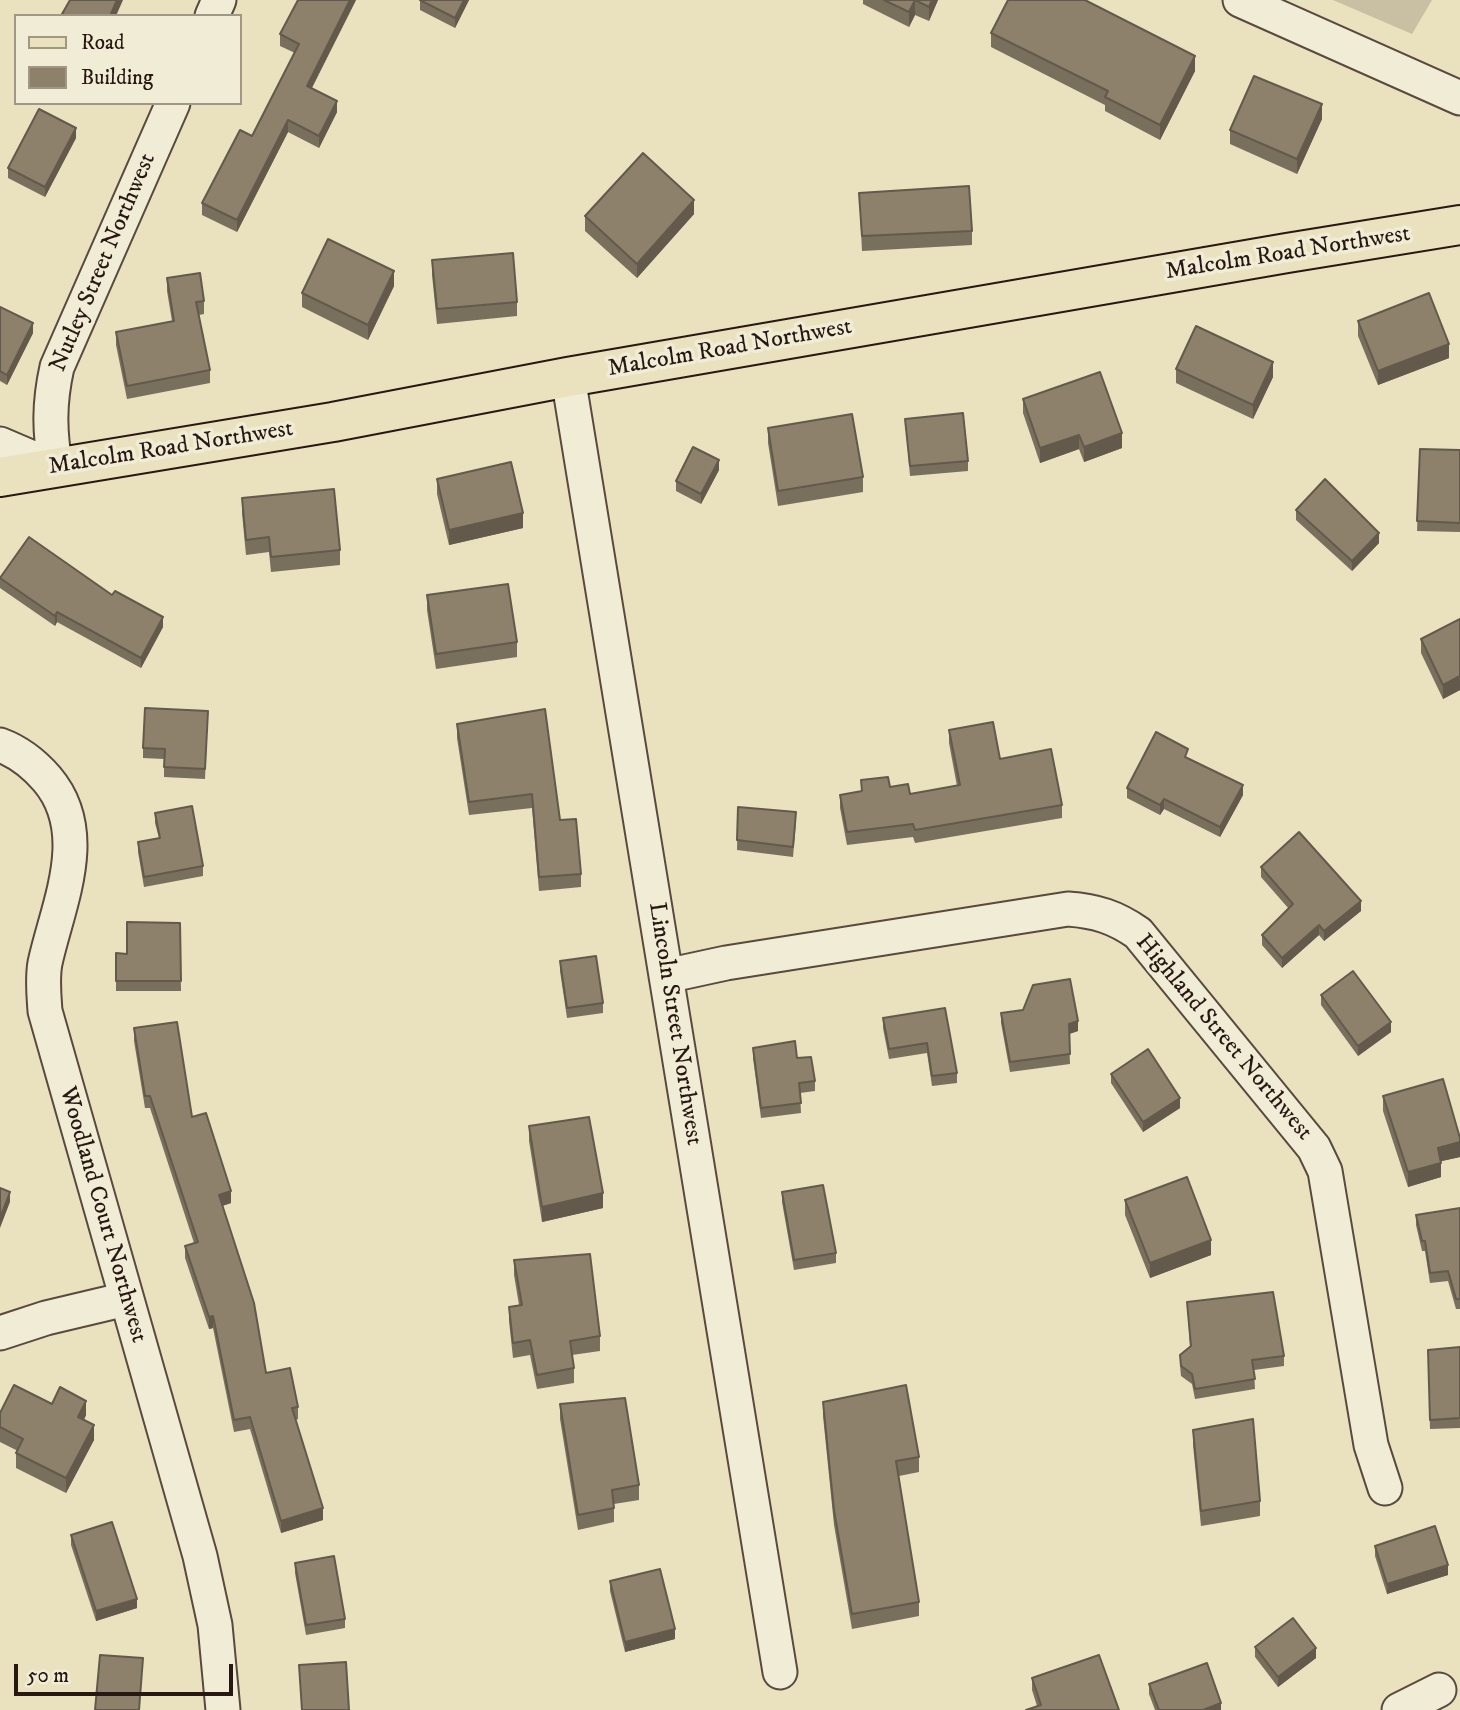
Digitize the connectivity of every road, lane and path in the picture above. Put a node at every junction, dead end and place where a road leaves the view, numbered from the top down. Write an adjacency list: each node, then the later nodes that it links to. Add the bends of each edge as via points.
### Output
1 (1240, 0): 2 (street)
2 (1281, 8): 3 (street)
3 (1460, 98)
4 (172, 105): 8 (street, Nutley Street Northwest, via 57,367 49,402)
5 (1460, 225): 6 (main road, Malcolm Road Northwest)
6 (568, 377): 8 (main road, Malcolm Road Northwest); 11 (street, Lincoln Street Northwest)
7 (0, 444): 8 (street)
8 (56, 468): 9 (main road, Malcolm Road Northwest)
9 (0, 477)
10 (0, 745): 12 (street, Woodland Court Northwest, via 36,766 66,812 69,861 45,965 45,1012)
11 (666, 976): 14 (street, Highland Street Northwest, via 1068,909 1116,918 1138,933 1314,1147 1325,1171 1371,1445); 15 (street, Lincoln Street Northwest)
12 (125, 1298): 13 (street); 17 (street, Woodland Court Northwest, via 200,1556 215,1625)
13 (0, 1333)
14 (1385, 1488)
15 (780, 1672)
16 (1439, 1690): 18 (street)
17 (223, 1710)
18 (1399, 1710)

